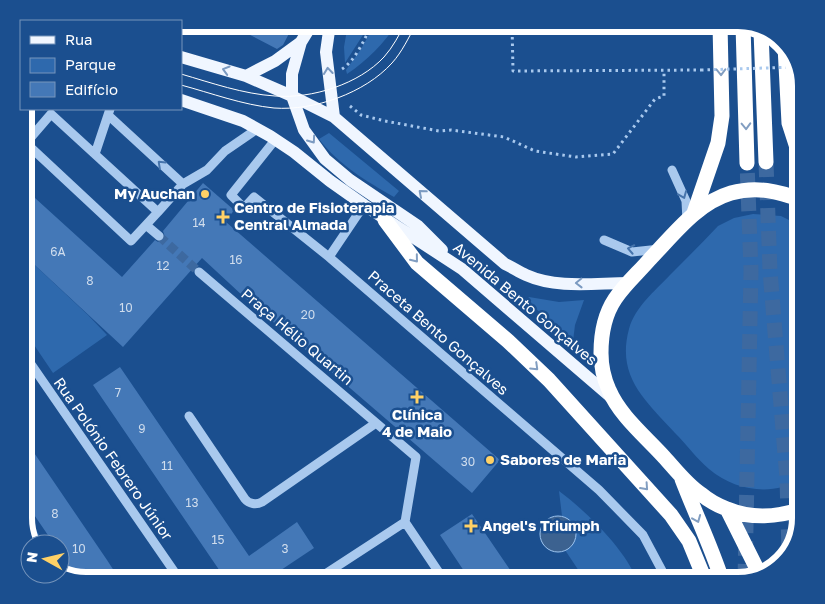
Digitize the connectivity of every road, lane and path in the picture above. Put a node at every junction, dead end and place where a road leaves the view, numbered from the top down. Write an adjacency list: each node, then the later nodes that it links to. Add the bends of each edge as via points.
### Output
1 (307, 32): 8 (main road)
2 (329, 32): 19 (main road, one-way to 2, via 326,52)
3 (367, 32): 12 (path, via 354,55)
4 (512, 32): 13 (path, via 513,71)
5 (720, 32): 33 (highway, one-way to 33, via 722,116 718,142)
6 (743, 33): 27 (highway, one-way to 27)
7 (761, 38): 26 (highway)
8 (301, 42): 14 (main road); 15 (main road, via 292,74)
9 (182, 57): 14 (main road, Avenida Bento Gonçalves, one-way to 9)
10 (785, 59): 21 (highway)
11 (789, 67): 13 (path, bridge)
12 (339, 70)
13 (664, 70): 17 (path, via 664,96 655,99 612,154 576,157 535,152 504,137 439,131 394,122 362,115)
14 (246, 76): 15 (main road, Avenida Bento Gonçalves)
15 (292, 96): 19 (main road, Avenida Bento Gonçalves); 40 (main road, one-way to 40, via 304,130 325,159 418,226)
16 (182, 100): 20 (main road, Avenida Bento Gonçalves, via 228,115)
17 (350, 106)
18 (109, 112): 25 (street); 29 (street, one-way to 18)
19 (334, 117): 42 (main road, Avenida Bento Gonçalves, one-way to 19, via 544,281 505,264)
20 (257, 129): 23 (main road, Avenida Bento Gonçalves); 29 (street)
21 (792, 133)
22 (33, 135): 25 (street, via 51,114)
23 (275, 140): 31 (main road, Avenida Bento Gonçalves); 39 (street, Praceta Bento Gonçalves, via 231,195 244,208 254,197)
24 (33, 150): 35 (street, via 131,241)
25 (95, 154): 32 (street)
26 (766, 162)
27 (747, 163)
28 (672, 170): 33 (street, one-way to 33)
29 (183, 184): 32 (street)
30 (792, 197): 33 (highway, via 763,188 732,193 713,200)
31 (364, 205): 34 (main road, Avenida Bento Gonçalves); 39 (street)
32 (158, 212): 35 (street)
33 (691, 217): 38 (highway)
34 (385, 220): 40 (main road, Avenida Bento Gonçalves); 56 (highway, one-way to 56, via 417,263 548,380 671,515 689,541)
35 (146, 224): 36 (street)
36 (159, 236)
37 (604, 240): 38 (street, one-way to 37, via 632,252)
38 (660, 249): 42 (highway)
39 (329, 257): 55 (street, Praceta Bento Gonçalves, via 599,490 644,535)
40 (462, 269): 44 (main road, Avenida Bento Gonçalves)
41 (199, 272): 46 (street, Praça Hélio Quartin)
42 (628, 283): 44 (highway, via 615,299 603,332 602,367)
43 (33, 367): 52 (street, Rua Polónio Febrero Júnior)
44 (614, 400): 47 (highway)
45 (189, 416): 46 (street, via 245,499 254,504 262,502)
46 (376, 423): 50 (street, Praça Hélio Quartin, via 416,456)
47 (679, 473): 48 (highway, via 700,494); 57 (highway, one-way to 57)
48 (726, 509): 49 (highway, via 746,515); 51 (highway)
49 (792, 512)
50 (405, 522): 53 (street); 54 (street)
51 (757, 569)
52 (174, 572)
53 (328, 572)
54 (439, 572)
55 (663, 572)
56 (703, 572)
57 (719, 572)

